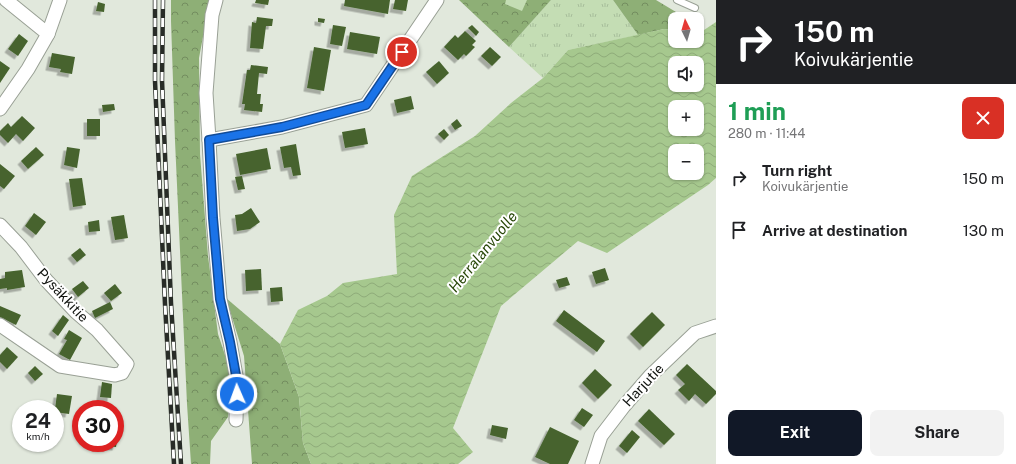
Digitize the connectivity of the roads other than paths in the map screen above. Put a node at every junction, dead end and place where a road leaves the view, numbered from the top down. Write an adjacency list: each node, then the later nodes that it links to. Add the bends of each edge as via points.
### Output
1 (6, 0): 7 (street)
2 (60, 0): 7 (street)
3 (216, 0): 9 (street, via 212,15 206,93)
4 (437, 0): 9 (street, via 366,105 282,127)
5 (677, 0): 6 (lane)
6 (695, 8)
7 (48, 34): 8 (street, via 28,69)
8 (0, 109)
9 (209, 140): 13 (street, via 220,299 237,381)
10 (0, 225): 11 (street, Pysäkkitie, via 46,280 76,312 98,330 127,364 122,372 115,375 60,366)
11 (0, 325)
12 (716, 326): 14 (street, Harjutie, via 695,333 650,376 601,436)
13 (236, 420)
14 (592, 464)

